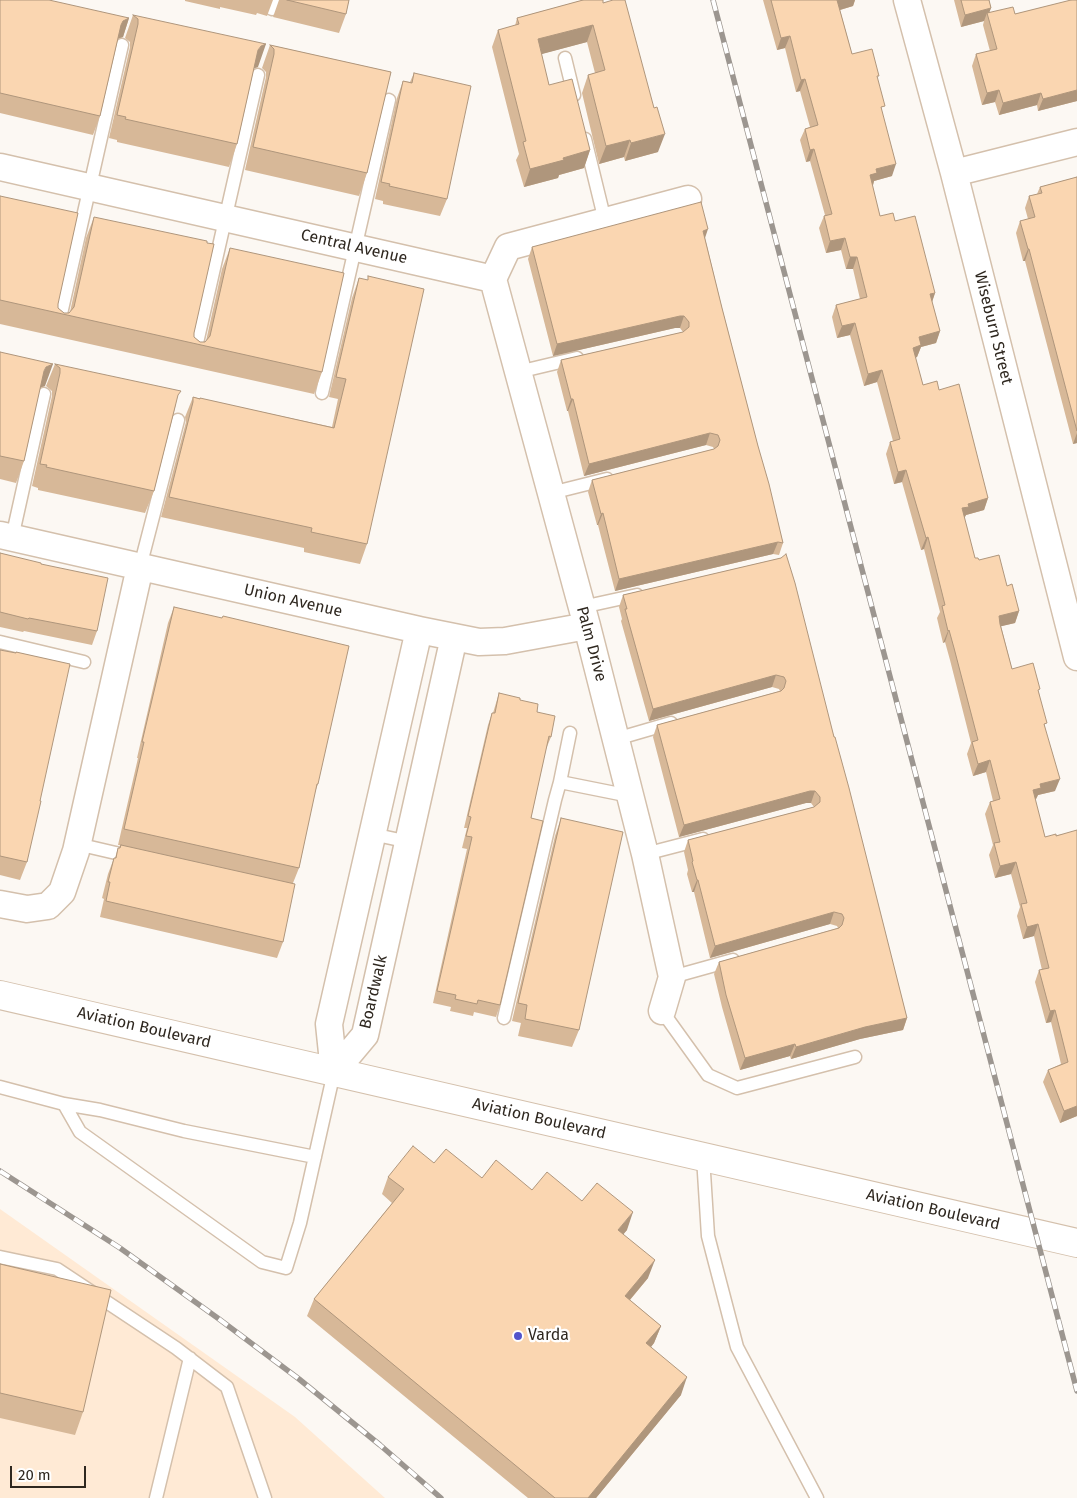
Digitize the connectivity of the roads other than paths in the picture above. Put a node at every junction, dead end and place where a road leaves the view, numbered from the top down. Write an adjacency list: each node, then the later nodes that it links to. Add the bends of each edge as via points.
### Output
1 (907, 0): 10 (street, Wiseburn Street)
2 (122, 45): 11 (lane)
3 (565, 58): 6 (lane)
4 (258, 75): 13 (lane)
5 (389, 100): 15 (lane)
6 (576, 105)
7 (581, 124): 14 (lane)
8 (1077, 142): 10 (street)
9 (0, 167): 11 (street, Central Avenue)
10 (954, 173): 33 (street, Wiseburn Street)
11 (90, 187): 13 (street, Central Avenue); 17 (lane)
12 (688, 199): 14 (street)
13 (225, 218): 15 (street, Central Avenue); 19 (lane)
14 (605, 221): 16 (street, via 508,247)
15 (356, 247): 16 (street, Central Avenue); 21 (lane)
16 (493, 279): 20 (street, Palm Drive)
17 (58, 327)
18 (593, 355): 20 (lane)
19 (194, 356)
20 (518, 372): 25 (street, Palm Drive)
21 (322, 393)
22 (44, 394): 26 (lane)
23 (178, 420): 27 (lane)
24 (616, 476): 25 (lane)
25 (551, 493): 29 (street, Palm Drive)
26 (6, 537): 27 (street, Union Avenue)
27 (140, 567): 30 (street, Union Avenue); 44 (street)
28 (650, 591): 29 (lane)
29 (585, 617): 31 (street, Union Avenue, via 505,642 479,642); 38 (street, Palm Drive)
30 (419, 630): 31 (street, Union Avenue); 41 (street)
31 (454, 637): 43 (street, Boardwalk)
32 (2, 643): 34 (lane); 35 (lane)
33 (1077, 657)
34 (0, 658)
35 (84, 662)
36 (681, 720): 38 (lane)
37 (570, 732): 39 (lane)
38 (616, 739): 40 (street, Palm Drive)
39 (560, 782): 40 (lane); 52 (lane)
40 (630, 796): 45 (street, Palm Drive)
41 (372, 834): 43 (lane); 54 (street, via 330,1024)
42 (712, 836): 45 (lane)
43 (408, 842): 54 (street, Boardwalk, via 365,1035)
44 (77, 844): 46 (lane); 47 (street, via 62,892 48,906 27,909)
45 (645, 854): 49 (street, Palm Drive)
46 (146, 859)
47 (0, 904)
48 (747, 956): 49 (lane)
49 (672, 977): 51 (street, Palm Drive)
50 (0, 995): 54 (main road, Aviation Boulevard)
51 (662, 1011): 53 (lane, via 708,1075 737,1088)
52 (504, 1018)
53 (855, 1058)
54 (334, 1072): 57 (lane); 58 (main road, Aviation Boulevard)
55 (0, 1087): 56 (lane)
56 (64, 1104): 57 (lane); 57 (lane, via 80,1132 262,1262 286,1268)
57 (315, 1157)
58 (703, 1157): 59 (main road, Aviation Boulevard); 64 (lane, via 708,1236 737,1347)
59 (1077, 1243)
60 (0, 1256): 61 (lane, via 57,1269)
61 (190, 1358): 62 (lane); 63 (lane, via 228,1387)
62 (156, 1498)
63 (265, 1498)
64 (817, 1498)

